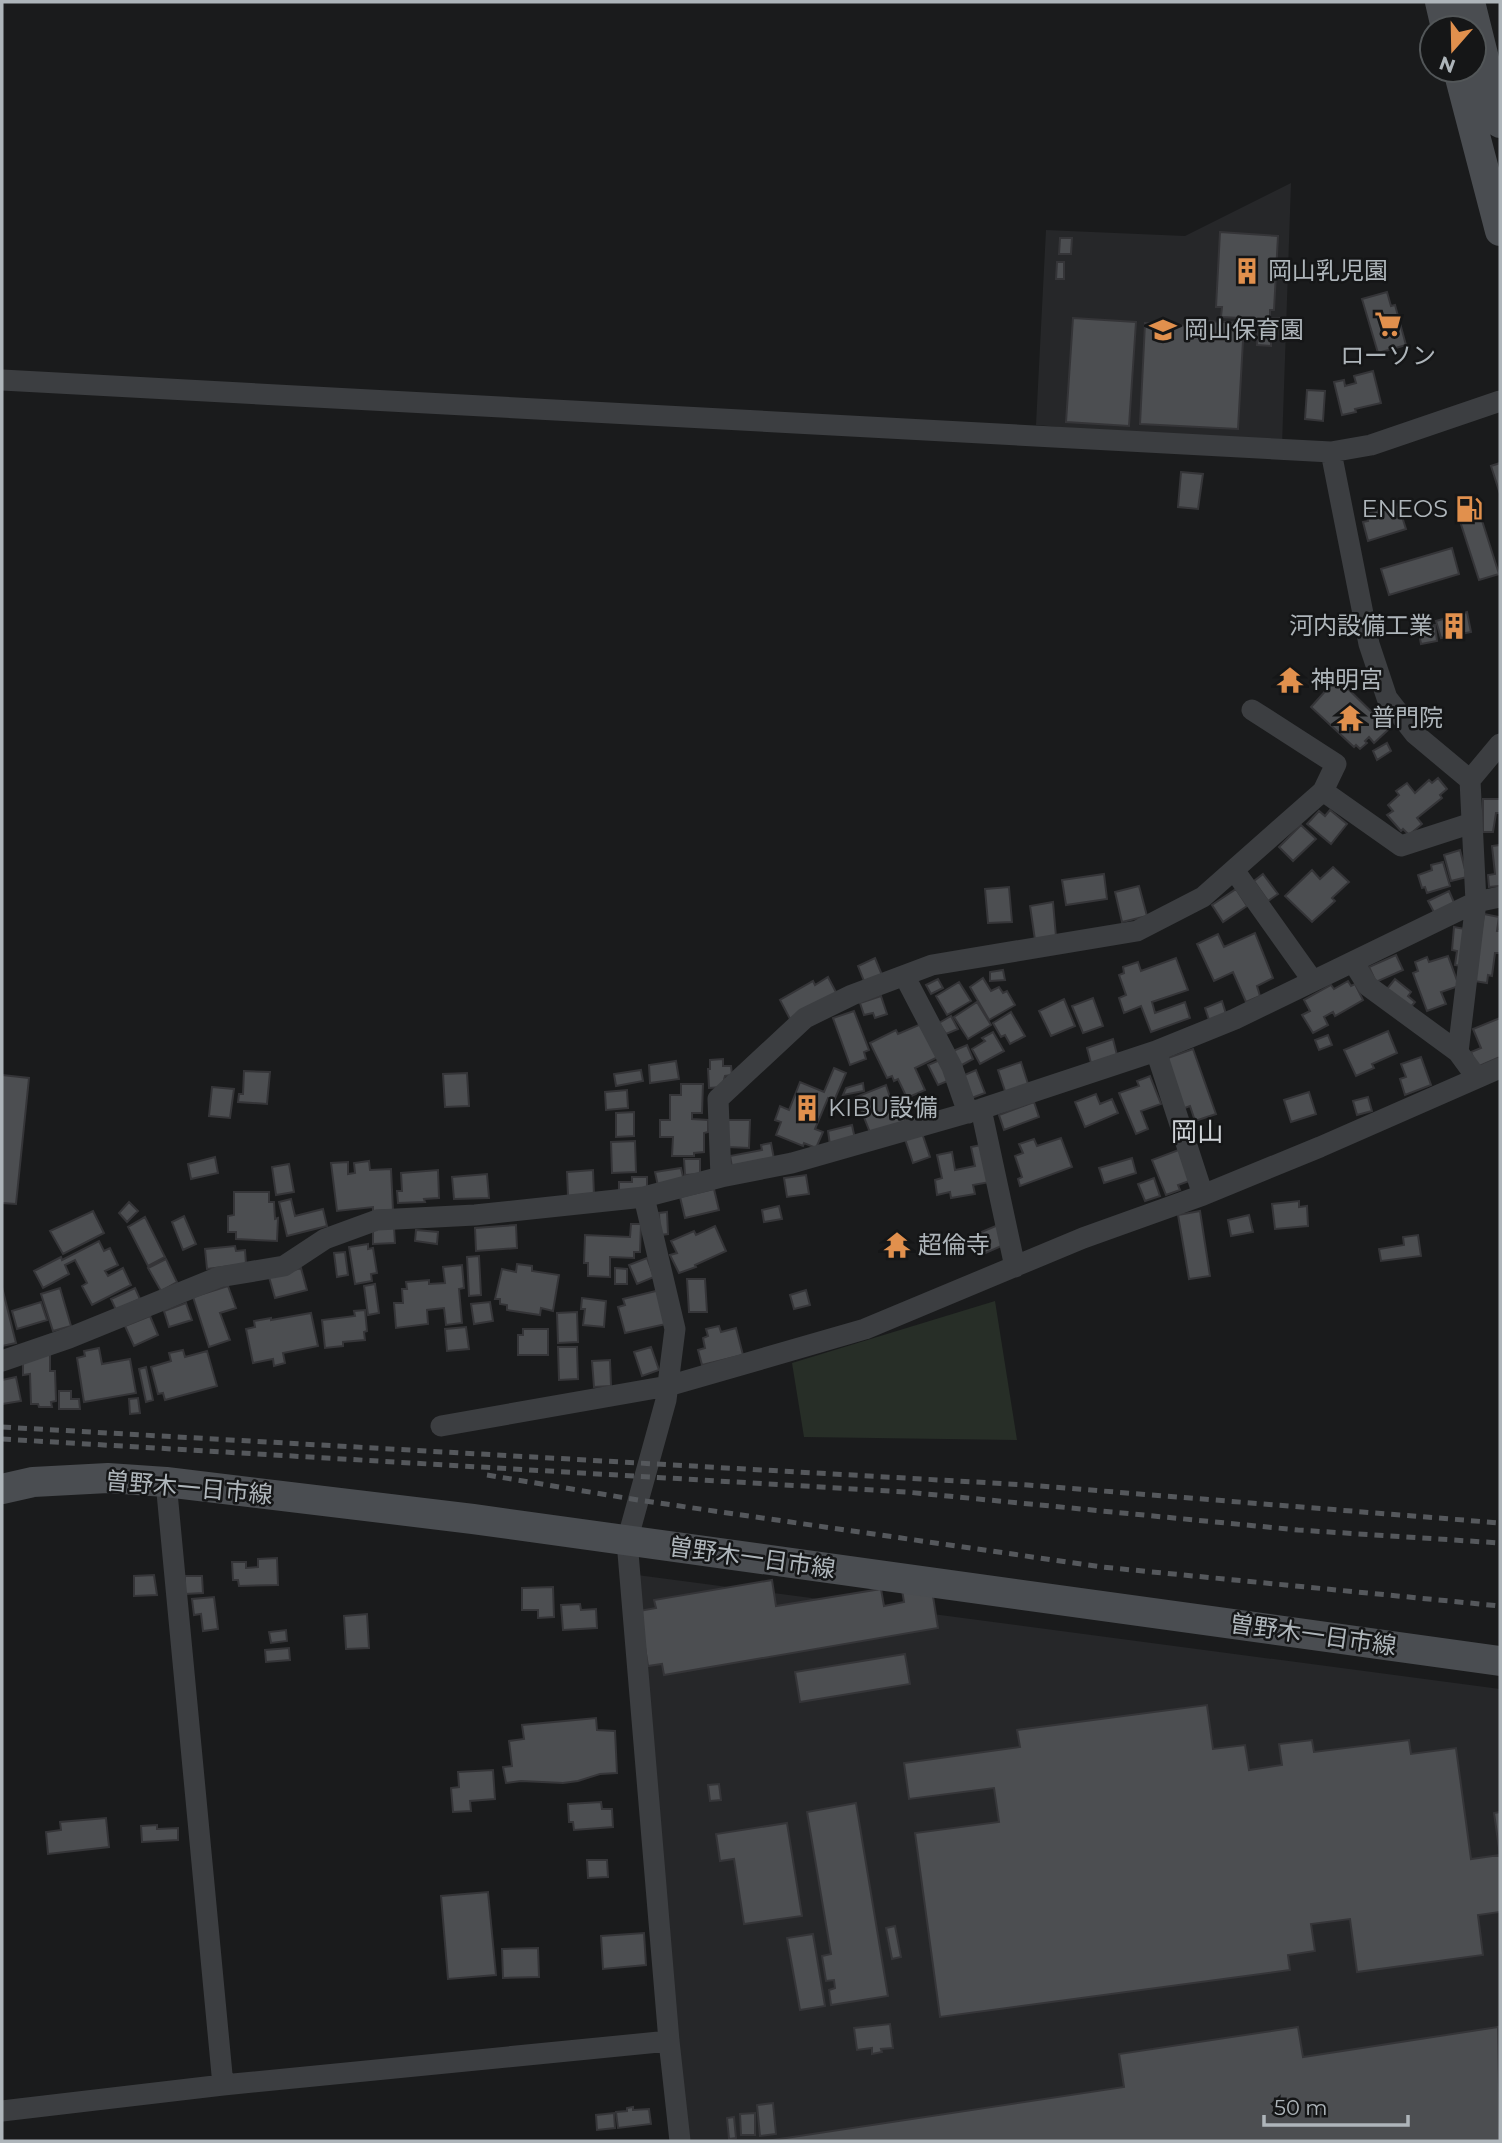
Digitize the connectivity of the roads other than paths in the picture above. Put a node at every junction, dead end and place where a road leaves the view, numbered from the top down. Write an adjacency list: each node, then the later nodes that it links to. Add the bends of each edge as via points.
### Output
1 (1478, 84): 4 (main road)
2 (1480, 84): 3 (main road)
3 (1500, 122)
4 (1500, 231)
5 (2, 380): 7 (street)
6 (1500, 401): 7 (street, via 1371,445)
7 (1331, 452): 10 (street, via 1369,644 1387,698 1415,734)
8 (1252, 709): 11 (street, via 1336,764)
9 (1500, 744): 10 (street)
10 (1470, 780): 12 (street)
11 (1323, 791): 12 (street, via 1401,846); 13 (street)
12 (1472, 823): 15 (street)
13 (1234, 870): 17 (street, via 1203,897 1137,931 932,965); 18 (street)
14 (1500, 897): 15 (street)
15 (1476, 902): 16 (street); 20 (street)
16 (1353, 962): 18 (street); 20 (street, via 1368,986)
17 (905, 976): 23 (street); 24 (street, via 805,1018 718,1100)
18 (1313, 981): 19 (street)
19 (1156, 1051): 23 (street); 25 (street)
20 (1458, 1052): 22 (street)
21 (1500, 1068): 22 (street)
22 (1477, 1078): 25 (street)
23 (974, 1111): 24 (street, via 792,1163); 27 (street)
24 (721, 1177): 26 (street)
25 (1203, 1195): 27 (street)
26 (645, 1197): 28 (street, via 377,1220 325,1239 284,1266 219,1277); 29 (street, via 675,1329)
27 (1014, 1267): 29 (street, via 865,1329)
28 (2, 1361)
29 (668, 1386): 30 (street); 33 (street)
30 (441, 1426)
31 (166, 1482): 32 (main road, 曽野木一日市線, via 108,1478 33,1482); 33 (main road, 曽野木一日市線); 36 (street)
32 (2, 1489)
33 (627, 1541): 34 (main road, 曽野木一日市線); 35 (street)
34 (1500, 1661)
35 (669, 2041): 36 (street); 38 (street)
36 (223, 2085): 37 (street)
37 (2, 2111)
38 (680, 2141)

